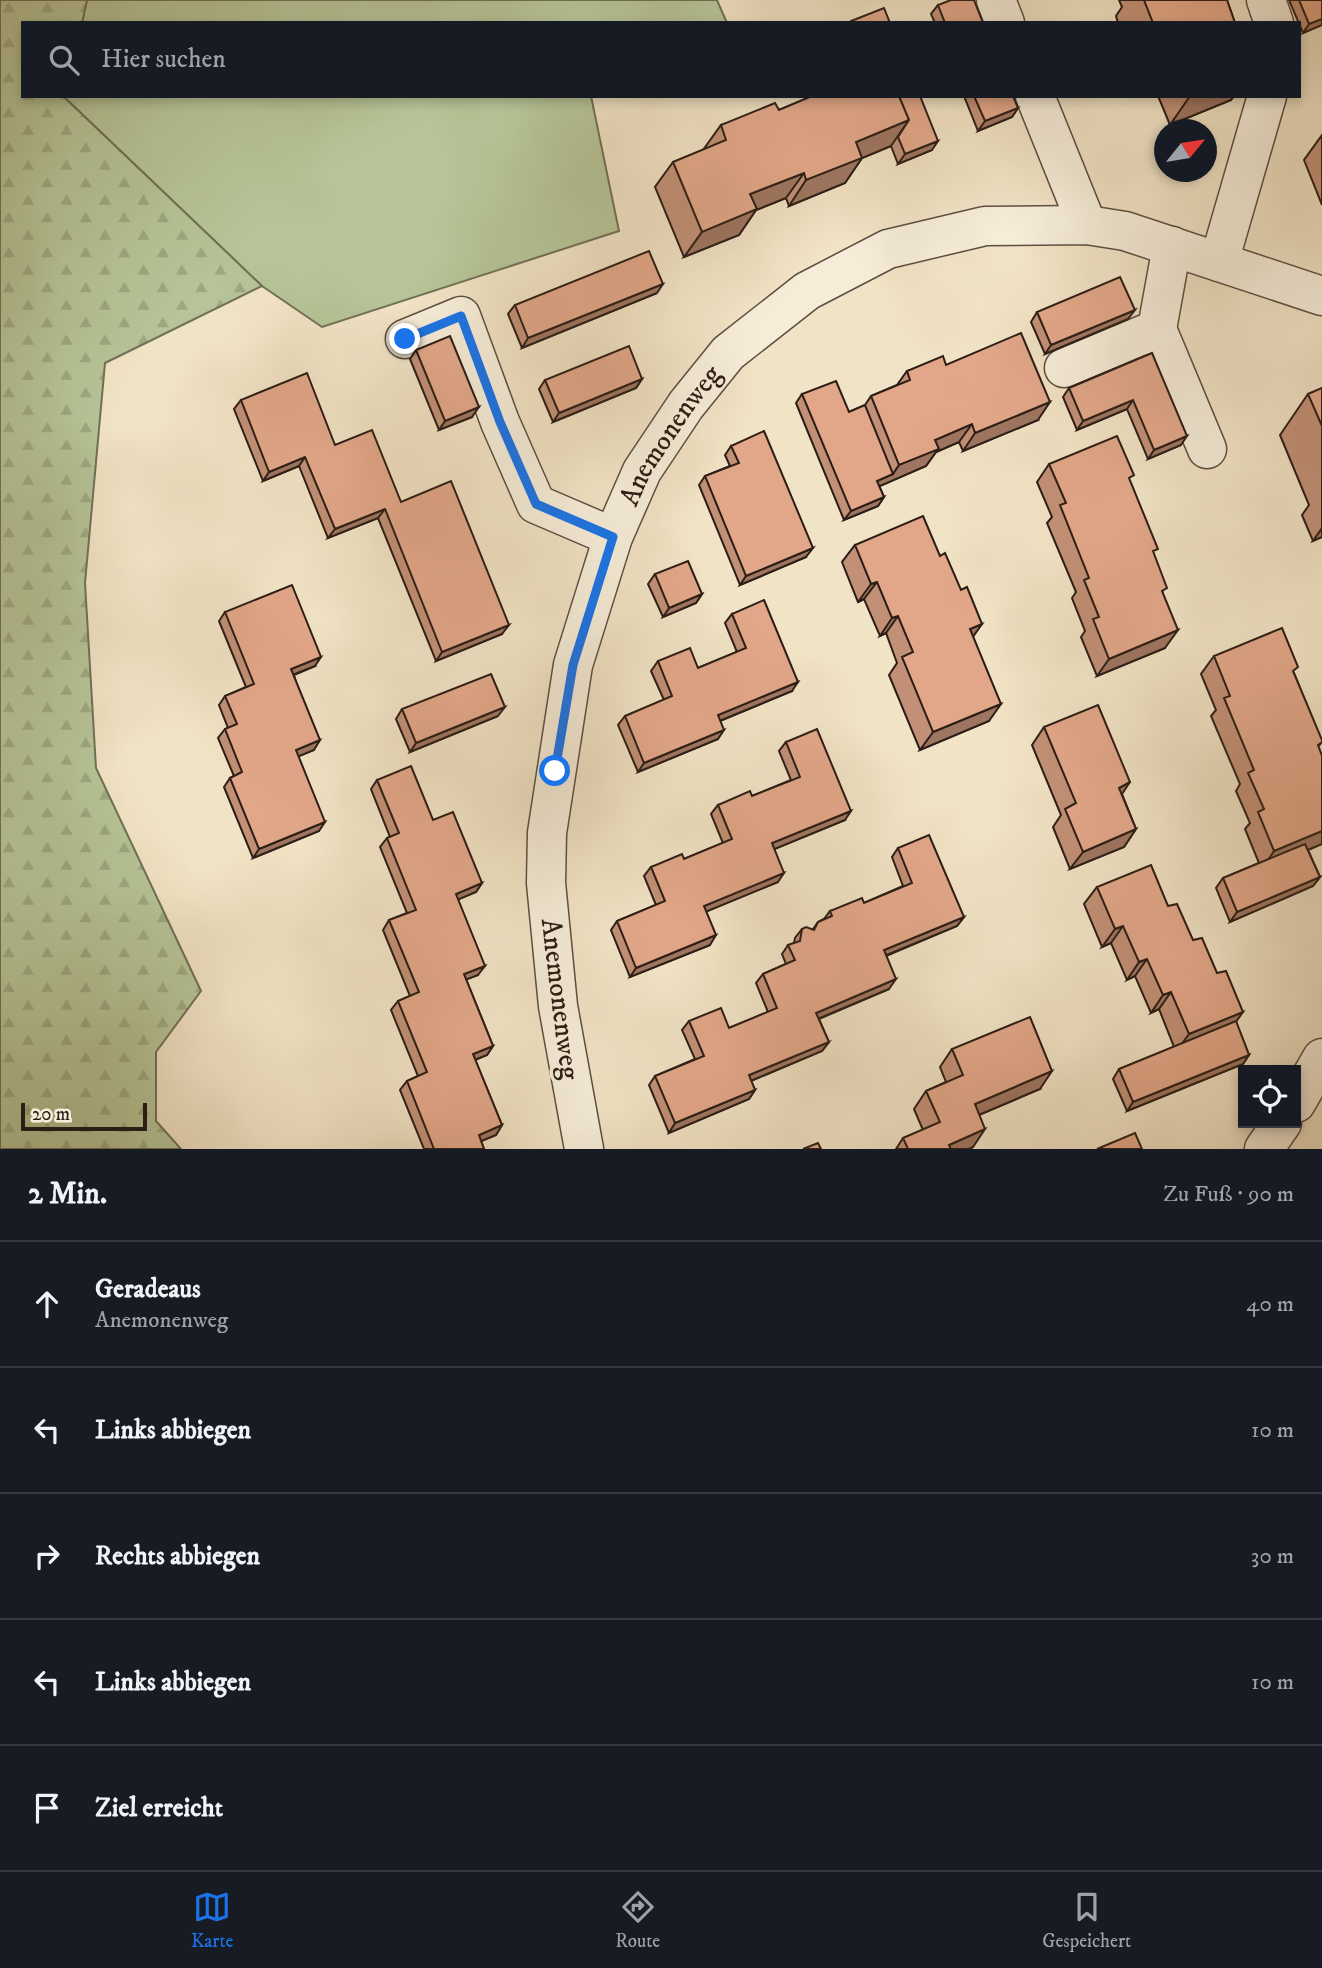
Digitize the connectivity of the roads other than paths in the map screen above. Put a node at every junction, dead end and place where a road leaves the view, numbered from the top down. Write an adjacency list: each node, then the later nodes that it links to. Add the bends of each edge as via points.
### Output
1 (996, 0): 3 (street)
2 (1266, 0): 4 (street)
3 (1004, 21)
4 (1273, 21)
5 (1036, 98): 7 (street)
6 (1266, 98): 9 (street)
7 (1087, 225): 8 (street, Anemonenweg, via 1125,230); 15 (street, Anemonenweg, via 985,226 888,249 807,291 728,353 686,405 642,471)
8 (1172, 246): 9 (street, Anemonenweg); 11 (street)
9 (1219, 262): 10 (street, Anemonenweg)
10 (1322, 296)
11 (1157, 329): 13 (street); 14 (street)
12 (405, 339): 15 (street, via 461,316 536,504)
13 (1064, 368)
14 (1207, 449)
15 (613, 537): 19 (street, Anemonenweg, via 573,665 547,833 546,883 558,1006)
16 (1322, 1059): 17 (street)
17 (1301, 1095)
18 (1279, 1128): 20 (street)
19 (584, 1149)
20 (1264, 1149)

